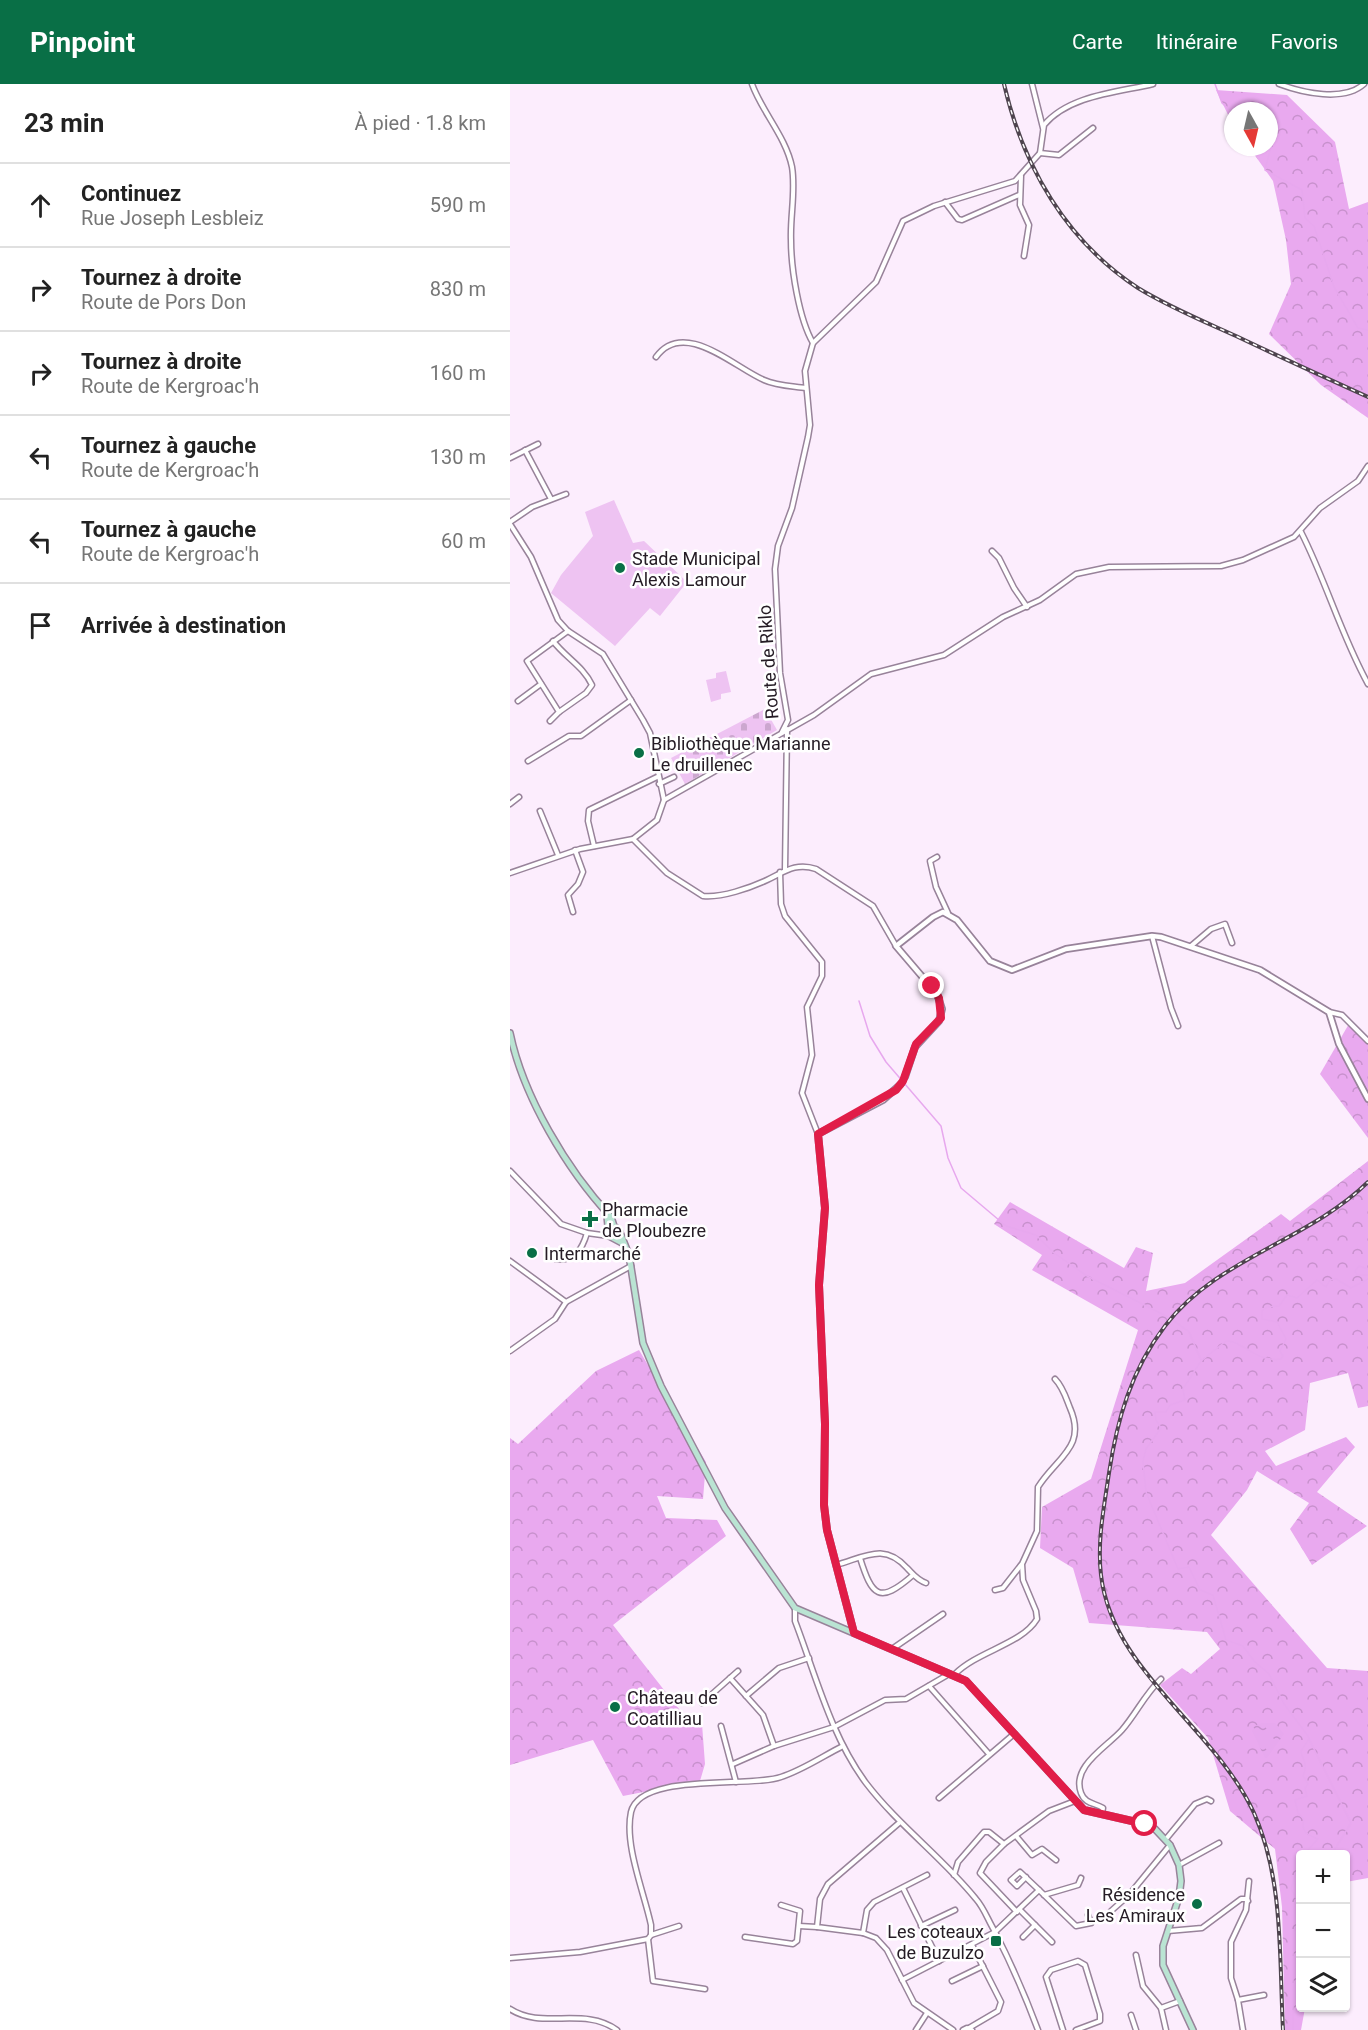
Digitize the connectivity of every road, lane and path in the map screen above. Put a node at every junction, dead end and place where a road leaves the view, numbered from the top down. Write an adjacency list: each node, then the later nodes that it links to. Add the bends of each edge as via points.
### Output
1 (752, 84): 13 (street, via 791,164 794,182 790,240 794,272)
2 (1032, 84): 6 (street)
3 (1154, 84): 6 (street, via 1083,101 1053,116)
4 (1279, 84): 5 (street, via 1336,94 1357,91)
5 (1364, 84)
6 (1043, 128): 8 (street)
7 (1093, 128): 8 (street, via 1059,155)
8 (1040, 153): 9 (street)
9 (1021, 176): 10 (street); 11 (street)
10 (1019, 195): 11 (street, via 962,220); 12 (street, via 1029,225)
11 (945, 202): 13 (street, via 900,224 876,282)
12 (1024, 255)
13 (813, 344): 15 (street, Route de Riklo, via 805,371)
14 (656, 357): 15 (street, via 671,345 689,341 762,380)
15 (806, 388): 35 (street, Route de Riklo, via 808,437 775,569 780,673 788,720)
16 (538, 444): 17 (street)
17 (525, 450): 18 (street); 21 (street)
18 (510, 458)
19 (1368, 466): 23 (street, via 1358,482 1320,508)
20 (566, 494): 21 (street)
21 (551, 499): 22 (street)
22 (510, 523): 26 (street, via 531,557 553,611)
23 (1301, 532): 25 (street, via 1243,560 1221,566 1084,570); 29 (street, via 1349,651)
24 (992, 550): 25 (street)
25 (1027, 607): 34 (street, via 995,621 944,655 871,674 830,705)
26 (568, 630): 27 (street); 30 (street, via 603,654)
27 (553, 641): 28 (street, via 528,660); 32 (street, via 566,658 581,667 592,685)
28 (541, 684): 31 (street); 32 (street)
29 (1368, 684)
30 (631, 699): 36 (street, via 581,736 569,736); 37 (street, via 650,733)
31 (518, 700)
32 (559, 712): 33 (street)
33 (550, 721)
34 (787, 729): 35 (street); 49 (street)
35 (782, 732): 41 (street)
36 (528, 761)
37 (657, 777): 39 (street); 45 (street, via 589,810)
38 (674, 777): 39 (street)
39 (659, 784): 41 (street)
40 (519, 797): 42 (street)
41 (664, 800): 44 (street, via 657,820)
42 (510, 804)
43 (540, 811): 47 (street)
44 (633, 839): 45 (street); 49 (street, via 667,873 703,896 752,886)
45 (594, 846): 46 (street)
46 (575, 850): 47 (street); 51 (street, via 583,872 568,896)
47 (558, 855): 50 (street)
48 (937, 857): 52 (street, via 930,861 932,873)
49 (782, 871): 55 (street, via 799,866 816,869 864,899 876,910); 64 (street, via 781,904 785,916 822,962 822,976 807,1007 812,1055 801,1093)
50 (510, 873)
51 (573, 912)
52 (948, 913): 53 (street, via 966,929 990,961 1012,970 1066,949); 55 (street, via 933,917)
53 (1152, 936): 56 (street); 58 (street)
54 (1232, 943): 56 (street, via 1225,924 1211,929)
55 (896, 946): 61 (street, via 937,994 942,1009 939,1021 916,1044)
56 (1191, 946): 57 (street, via 1260,970)
57 (1329, 1012): 60 (street, via 1342,1015); 63 (street, via 1339,1044)
58 (1178, 1026)
59 (510, 1033): 66 (main road, via 524,1080 555,1140 605,1211)
60 (1368, 1041)
61 (905, 1077): 62 (street)
62 (901, 1084): 64 (street, via 883,1100)
63 (1368, 1099)
64 (818, 1134): 76 (street, via 825,1208 819,1285 824,1505)
65 (510, 1171): 67 (street, via 555,1219 568,1228)
66 (613, 1232): 67 (street); 70 (main road, via 625,1245)
67 (587, 1233): 68 (street, via 581,1250 569,1259)
68 (556, 1259)
69 (510, 1261): 71 (street)
70 (631, 1266): 71 (street); 80 (main road, via 643,1343 672,1409 733,1521)
71 (566, 1302): 72 (street, via 555,1319)
72 (510, 1351)
73 (1055, 1379): 75 (street, via 1074,1418 1076,1436 1038,1486 1037,1532)
74 (860, 1558): 76 (street); 77 (street, via 890,1554); 77 (street, via 873,1591 898,1588)
75 (1022, 1564): 79 (street, via 1003,1588); 86 (street, via 1023,1580 1036,1611 1035,1622 1019,1637)
76 (836, 1565): 82 (street)
77 (913, 1575): 78 (street)
78 (926, 1583)
79 (995, 1590)
80 (795, 1608): 82 (main road); 84 (street, via 794,1619)
81 (943, 1614): 83 (street)
82 (854, 1633): 83 (main road)
83 (892, 1649): 86 (main road)
84 (809, 1658): 90 (street, via 779,1668); 93 (street)
85 (738, 1671): 87 (street)
86 (953, 1673): 89 (street); 94 (main road, via 978,1693)
87 (730, 1678): 90 (street); 91 (street)
88 (1161, 1679): 103 (street, via 1122,1730 1085,1767 1081,1794 1103,1808)
89 (929, 1686): 93 (street, via 906,1699 885,1700); 97 (street)
90 (746, 1696): 95 (street, via 762,1715)
91 (702, 1703)
92 (721, 1726): 98 (street)
93 (834, 1727): 95 (street); 96 (street)
94 (1014, 1734): 97 (street); 101 (main road)
95 (774, 1746): 98 (street)
96 (843, 1746): 99 (street, via 782,1778); 104 (street, via 865,1782)
97 (989, 1755): 100 (street)
98 (733, 1764): 99 (street)
99 (736, 1782): 134 (street, via 658,1790 636,1800 631,1812 632,1848)
100 (939, 1798)
101 (1075, 1801): 103 (main road, via 1084,1810); 105 (street, via 1048,1811)
102 (1211, 1801): 106 (street, via 1195,1804)
103 (1102, 1815): 106 (main road, via 1145,1824)
104 (899, 1823): 113 (street); 130 (street, via 828,1884 820,1899)
105 (1016, 1836): 108 (street); 110 (street, via 1032,1855 1041,1849)
106 (1166, 1839): 109 (main road)
107 (1219, 1843): 111 (street)
108 (1004, 1845): 113 (street, via 984,1832 958,1862); 123 (street, via 980,1873)
109 (1170, 1845): 111 (main road); 124 (street, via 1130,1895)
110 (1056, 1860)
111 (1179, 1865): 133 (main road, via 1181,1889)
112 (927, 1875): 117 (street)
113 (954, 1875): 131 (street, via 982,1907)
114 (1026, 1877): 118 (street)
115 (1081, 1878): 119 (street, via 1078,1885)
116 (1249, 1881): 120 (street)
117 (903, 1888): 129 (street); 132 (street, via 874,1902 867,1910)
118 (1039, 1890): 119 (street); 123 (street)
119 (1044, 1895): 125 (street, via 1076,1926 1090,1923)
120 (1249, 1902): 133 (street, via 1241,1899 1202,1928); 147 (street, via 1231,1942 1232,1978)
121 (781, 1905): 128 (street, via 798,1908)
122 (955, 1910): 129 (street)
123 (1018, 1911): 126 (street); 131 (street)
124 (1111, 1911)
125 (1088, 1915)
126 (1035, 1924): 136 (street); 137 (street)
127 (679, 1926): 134 (street)
128 (799, 1926): 130 (street); 135 (street, via 794,1944)
129 (921, 1926): 141 (street)
130 (817, 1927): 132 (street)
131 (995, 1932): 138 (street); 159 (street, via 1016,1972)
132 (863, 1933): 143 (street, via 882,1944)
133 (1168, 1933): 148 (main road, via 1163,1965)
134 (650, 1937): 140 (street, via 580,1952); 145 (street, via 653,1981)
135 (745, 1937)
136 (1023, 1937)
137 (1052, 1942)
138 (972, 1945): 141 (street); 142 (street)
139 (1136, 1955): 149 (street, via 1143,1986)
140 (510, 1958)
141 (939, 1961): 143 (street)
142 (983, 1966): 144 (street); 154 (street, via 1001,2002 998,2011)
143 (902, 1980): 151 (street, via 914,2002)
144 (952, 1980)
145 (705, 1989)
146 (1264, 1995): 147 (street)
147 (1238, 2000): 165 (street)
148 (1180, 2001): 149 (street); 164 (main road)
149 (1161, 2008): 163 (street)
150 (510, 2009): 155 (street, via 541,2023 594,2020)
151 (927, 2013): 156 (street); 157 (street)
152 (1131, 2015): 162 (street)
153 (1093, 2028): 160 (street, via 1100,2021 1100,2014 1085,1965 1078,1961 1051,1970 1046,1977); 161 (street)
154 (970, 2029): 158 (street)
155 (617, 2030)
156 (916, 2030)
157 (953, 2030)
158 (963, 2030)
159 (1038, 2030)
160 (1063, 2030)
161 (1076, 2030)
162 (1136, 2030)
163 (1166, 2030)
164 (1193, 2030)
165 (1244, 2030)

